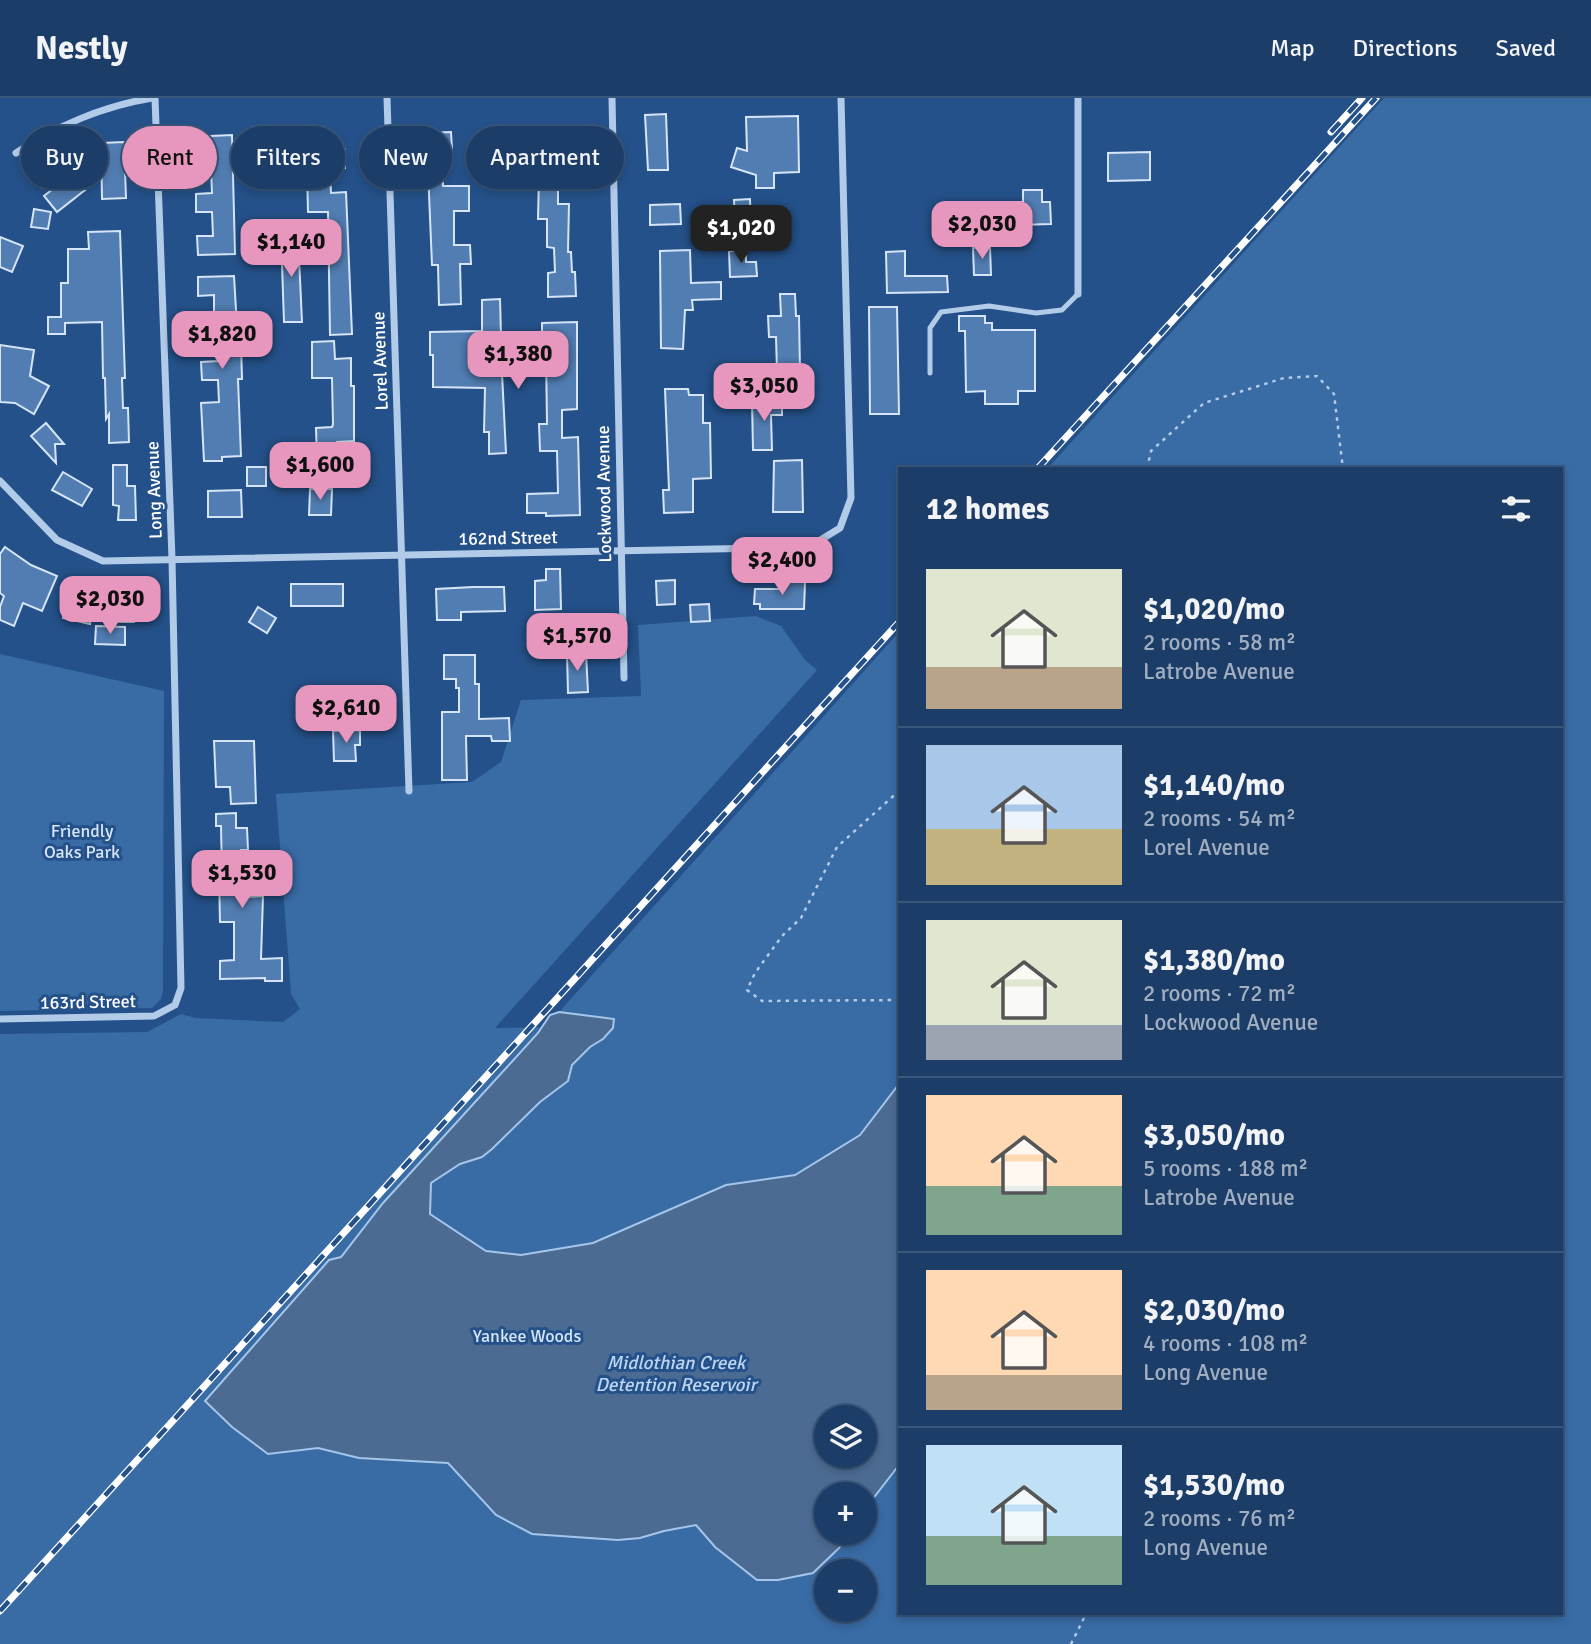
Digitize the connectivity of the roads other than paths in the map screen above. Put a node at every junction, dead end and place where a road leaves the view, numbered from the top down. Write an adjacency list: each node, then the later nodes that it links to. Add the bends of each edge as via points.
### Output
1 (153, 98): 6 (street, via 46,133); 12 (street, Long Avenue)
2 (387, 98): 11 (street, Lorel Avenue)
3 (612, 98): 10 (street, Lockwood Avenue)
4 (841, 98): 10 (street, 162nd Street, via 850,498 840,528 809,547)
5 (1078, 98): 7 (street)
6 (16, 153)
7 (1078, 294): 8 (lane, via 1062,310 1036,313 989,306 941,312 930,328)
8 (930, 373)
9 (0, 481): 12 (street, 162nd Street, via 57,540 103,561)
10 (622, 552): 11 (street, 162nd Street); 13 (street, Lockwood Avenue)
11 (402, 555): 12 (street, 162nd Street); 14 (street, Lorel Avenue)
12 (172, 559): 15 (street, Long Avenue, via 181,988)
13 (624, 678)
14 (409, 791)
15 (175, 1006): 16 (street, 163rd Street, via 155,1016)
16 (0, 1019)

